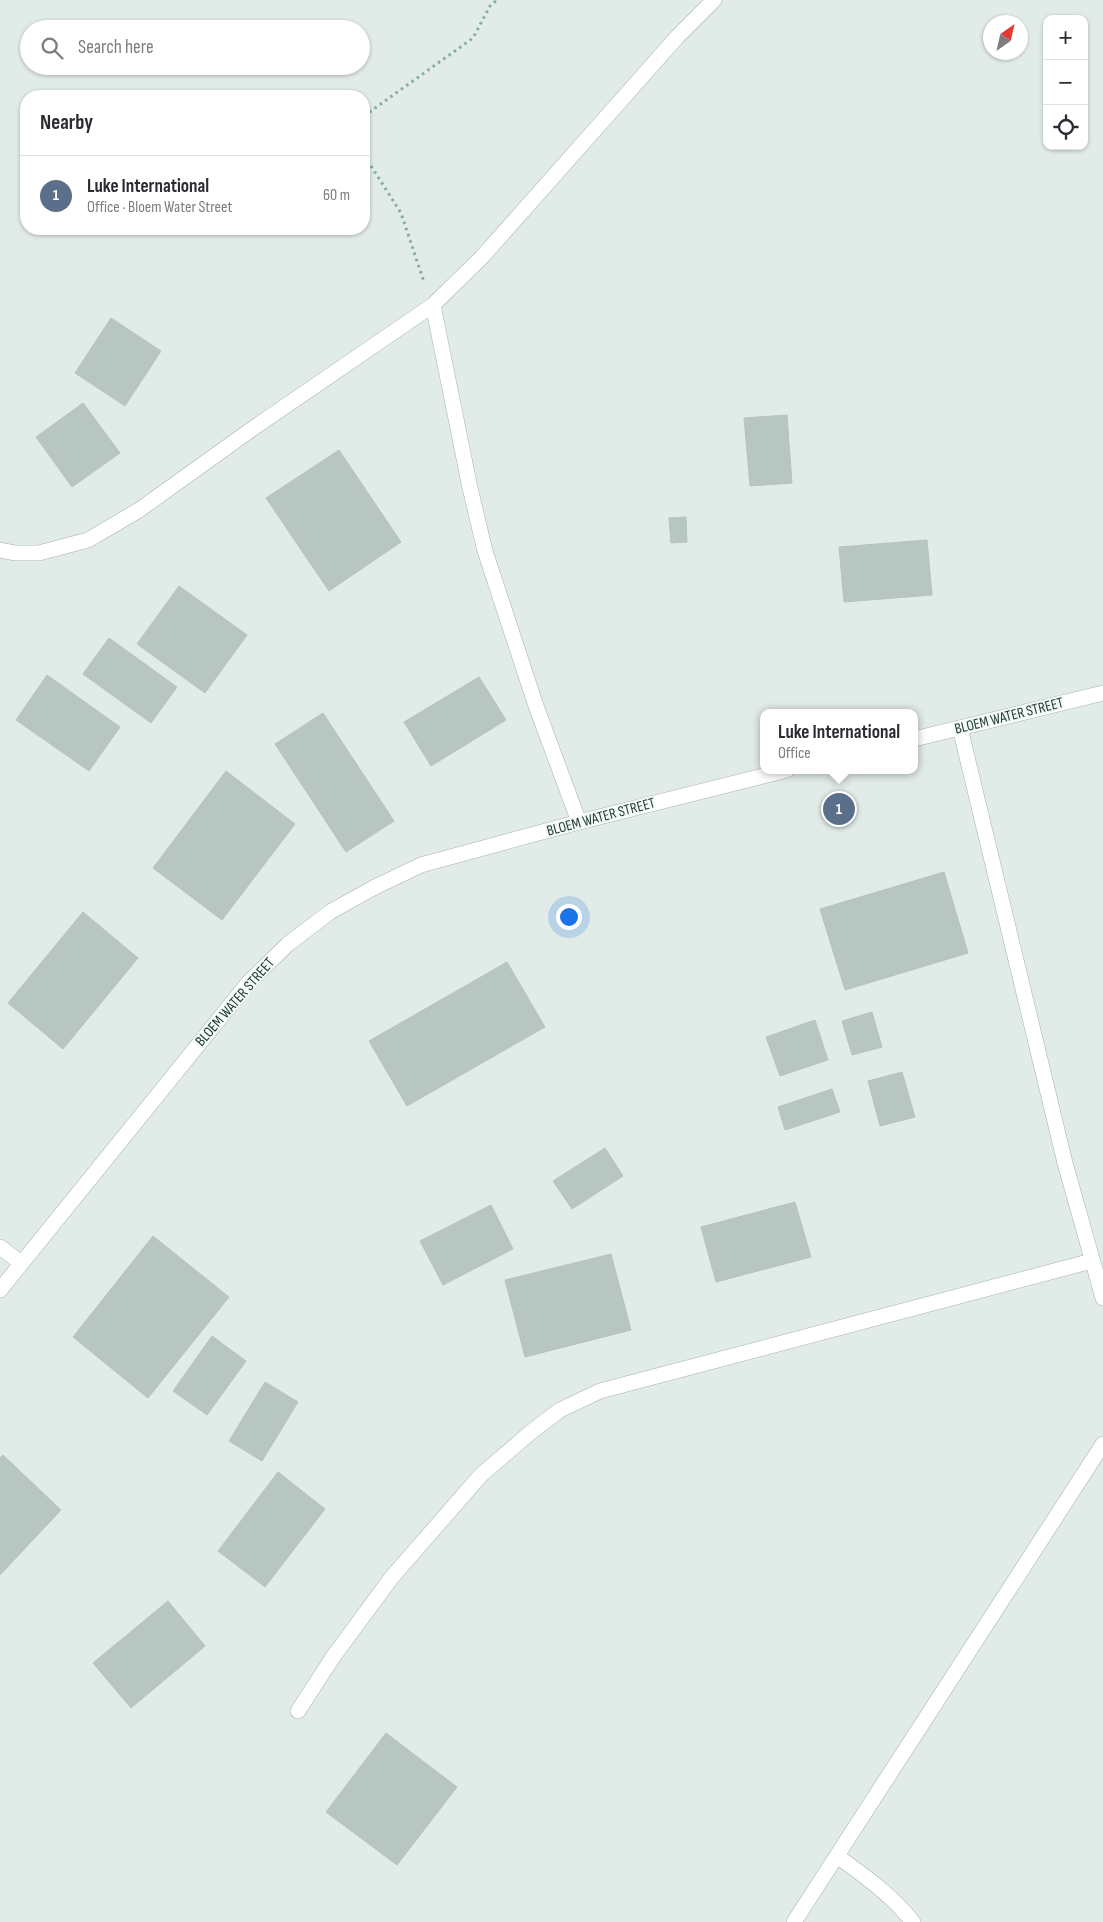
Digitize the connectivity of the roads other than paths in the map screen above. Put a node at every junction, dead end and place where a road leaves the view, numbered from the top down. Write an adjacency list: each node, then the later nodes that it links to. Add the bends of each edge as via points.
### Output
1 (714, 0): 2 (street, via 678,36 482,257)
2 (432, 305): 3 (street, via 139,510 88,540 39,553); 8 (street, via 485,551 536,706)
3 (0, 550)
4 (1103, 693): 5 (street, BLOEM WATER STREET)
5 (960, 728): 6 (street, BLOEM WATER STREET); 10 (street, via 1065,1163)
6 (918, 738)
7 (771, 774): 8 (street, BLOEM WATER STREET)
8 (579, 822): 11 (street, BLOEM WATER STREET, via 421,865 330,912 288,944 249,982)
9 (0, 1247): 11 (street)
10 (1092, 1261): 13 (street); 15 (street, via 600,1391 560,1410 482,1475 392,1577)
11 (21, 1263): 12 (street, BLOEM WATER STREET)
12 (0, 1290)
13 (1103, 1298)
14 (1103, 1444): 16 (street)
15 (298, 1711)
16 (837, 1856): 17 (street); 18 (street, via 883,1889)
17 (794, 1922)
18 (913, 1922)

